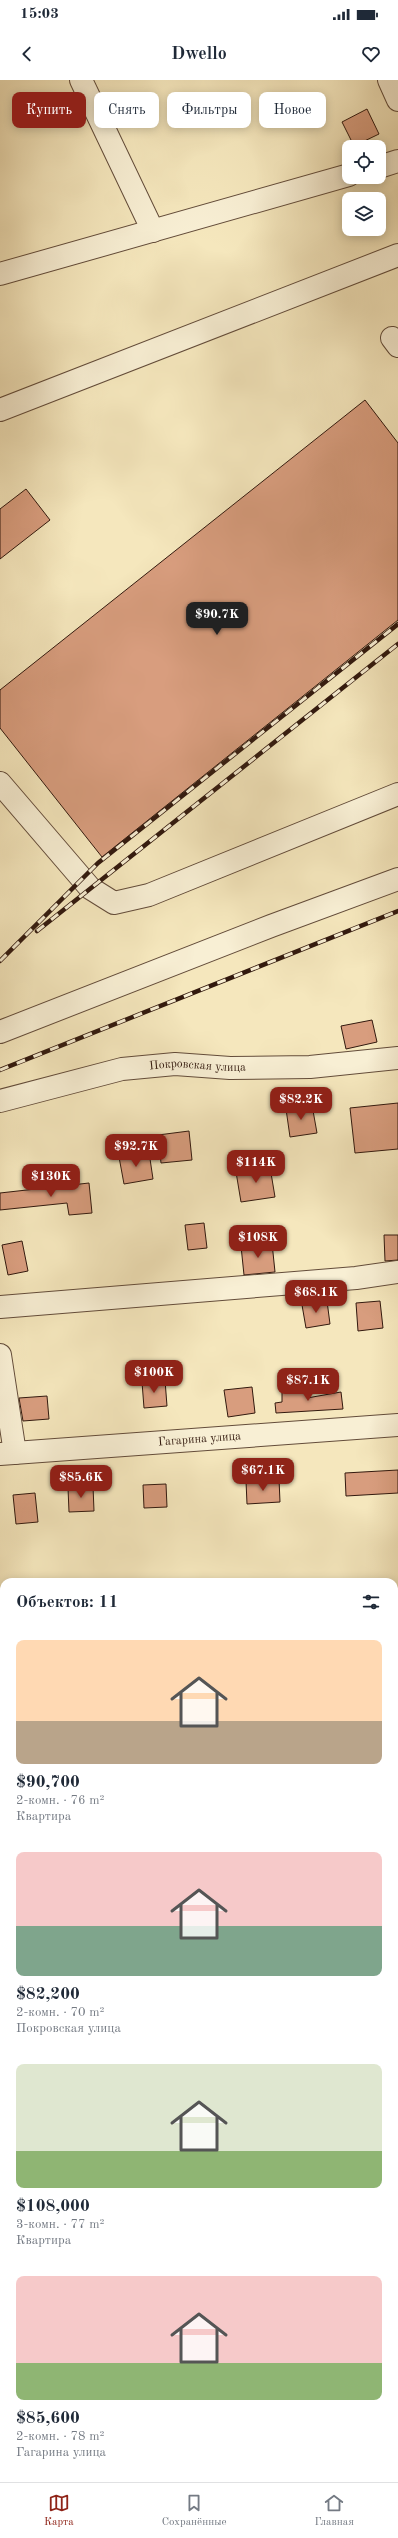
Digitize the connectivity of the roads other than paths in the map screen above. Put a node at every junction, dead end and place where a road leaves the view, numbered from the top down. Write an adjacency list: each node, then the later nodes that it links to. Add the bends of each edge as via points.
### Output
1 (81, 80): 7 (street)
2 (390, 80): 3 (street)
3 (398, 100)
4 (398, 161): 5 (street)
5 (386, 165)
6 (342, 177): 7 (street)
7 (153, 231): 9 (street)
8 (398, 255): 10 (street)
9 (0, 274)
10 (1, 407)
11 (0, 783): 12 (street, via 90,888 114,903 149,895)
12 (398, 794)
13 (398, 879): 14 (street)
14 (0, 1032)
15 (398, 1058): 16 (street, Покровская улица, via 310,1067 230,1068 175,1064 122,1069)
16 (0, 1101)
17 (398, 1272): 18 (street, via 356,1278)
18 (0, 1307)
19 (0, 1355): 21 (street)
20 (398, 1425): 21 (street, Гагарина улица)
21 (7, 1453)

